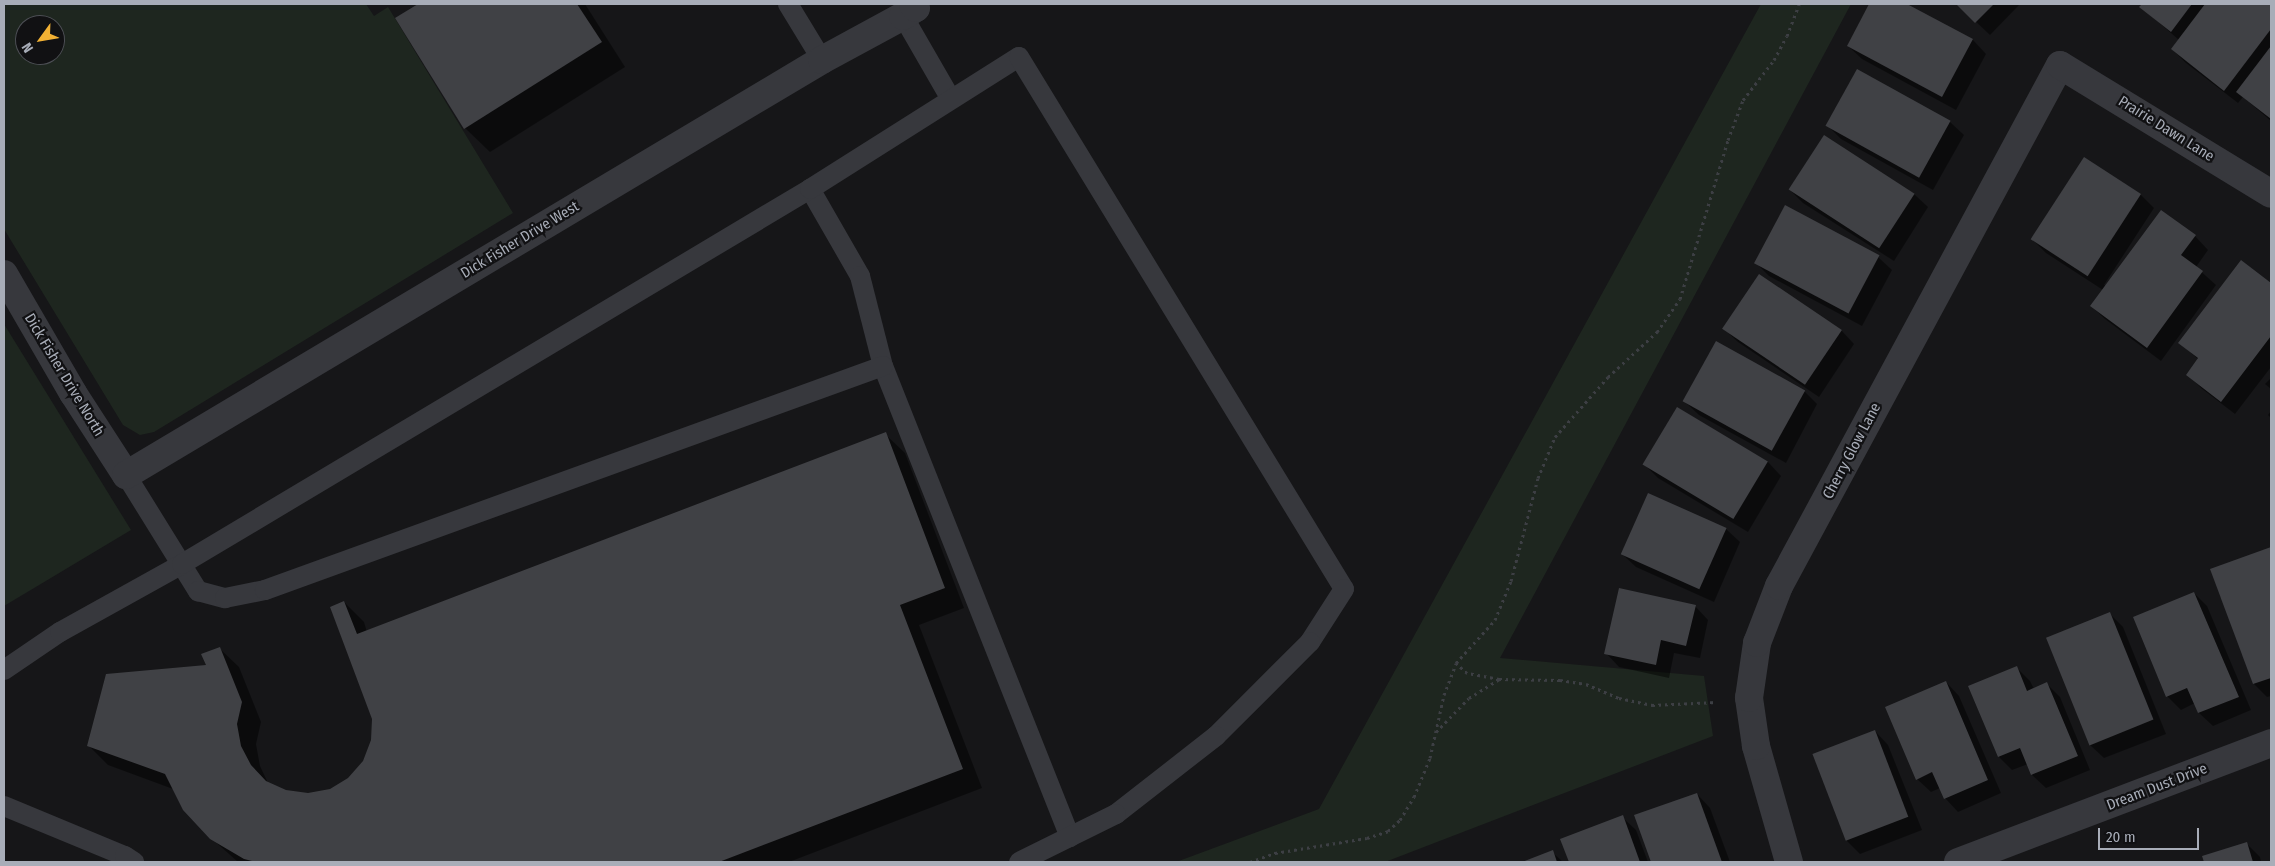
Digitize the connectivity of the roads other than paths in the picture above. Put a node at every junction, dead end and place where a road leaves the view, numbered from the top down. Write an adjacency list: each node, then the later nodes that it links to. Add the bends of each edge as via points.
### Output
1 (788, 4): 3 (lane)
2 (914, 8): 3 (street, Dick Fisher Drive West); 5 (lane)
3 (822, 60): 10 (street, Dick Fisher Drive West)
4 (2060, 65): 7 (street, Prairie Dawn Lane); 18 (street, Cherry Glow Lane, via 1779,586 1757,643 1749,698 1756,746)
5 (951, 99): 6 (lane); 15 (lane, via 1019,57 1344,589 1310,642 1216,736 1116,814)
6 (810, 189): 9 (lane, via 860,276); 11 (lane)
7 (2271, 194)
8 (4, 274): 10 (street, Dick Fisher Drive North)
9 (883, 366): 11 (lane, via 265,590 225,598 198,591); 15 (lane)
10 (126, 475): 11 (lane)
11 (182, 564): 12 (lane, via 60,632)
12 (4, 670)
13 (2271, 743): 19 (street, Dream Dust Drive)
14 (4, 806): 16 (lane)
15 (1070, 837): 17 (lane)
16 (134, 862)
17 (1019, 862)
18 (1789, 862)
19 (1958, 862)

